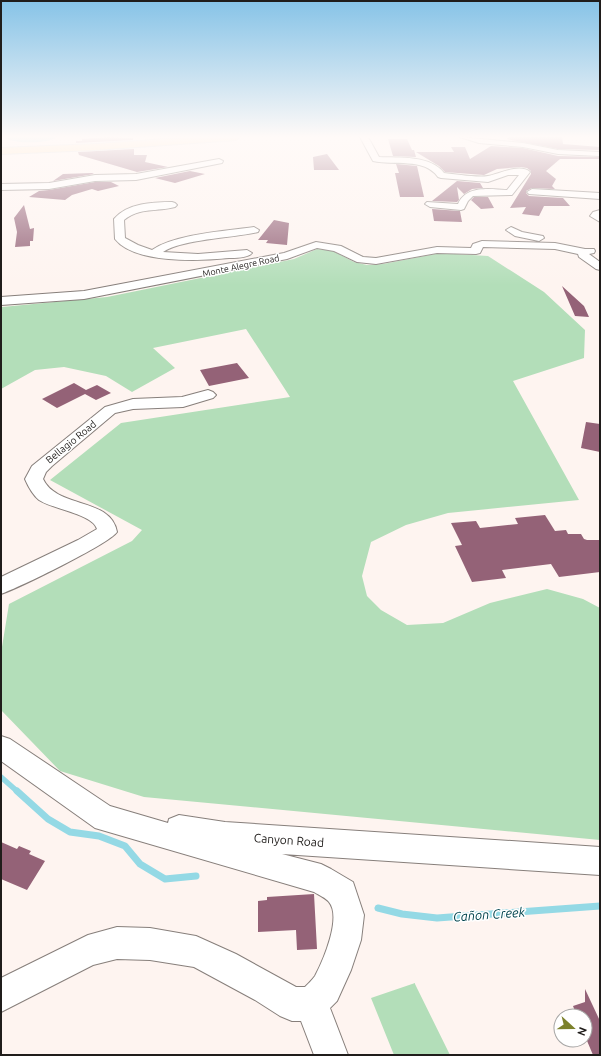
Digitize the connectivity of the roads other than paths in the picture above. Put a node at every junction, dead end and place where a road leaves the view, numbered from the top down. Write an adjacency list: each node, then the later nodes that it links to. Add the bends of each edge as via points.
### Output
1 (36, 186): 3 (street)
2 (514, 186): 6 (street, via 509,193 470,194 461,207)
3 (1, 187)
4 (532, 192): 5 (street)
5 (600, 196)
6 (430, 204)
7 (172, 205): 13 (street, via 133,211 119,219 120,238 130,246)
8 (600, 213): 9 (street, via 595,216)
9 (600, 219)
10 (254, 230): 13 (street, via 196,239 166,246)
11 (511, 230): 12 (street, via 564,243)
12 (587, 252): 14 (street, Monte Alegre Road, via 555,246 482,244 477,246 476,251 437,250 369,261 337,248 316,245); 15 (street); 16 (street, via 583,255)
13 (155, 253): 14 (street, via 180,257 267,252)
14 (287, 256): 17 (street, Monte Alegre Road, via 84,296)
15 (600, 259)
16 (600, 267)
17 (1, 301)
18 (208, 395): 19 (street, Bellagio Road, via 183,402 132,404 110,410 46,462 34,479 39,490 47,497 96,516 105,522 107,532)
19 (1, 586)
20 (1, 746): 21 (street, Canyon Road)
21 (105, 819): 22 (street, Canyon Road, via 225,836); 24 (street, via 321,879 342,893 349,915 345,940 325,989)
22 (600, 861)
23 (1, 996): 24 (street, via 88,951 117,943 143,943 196,952 267,988 292,1004)
24 (312, 1004): 25 (street)
25 (331, 1055)

